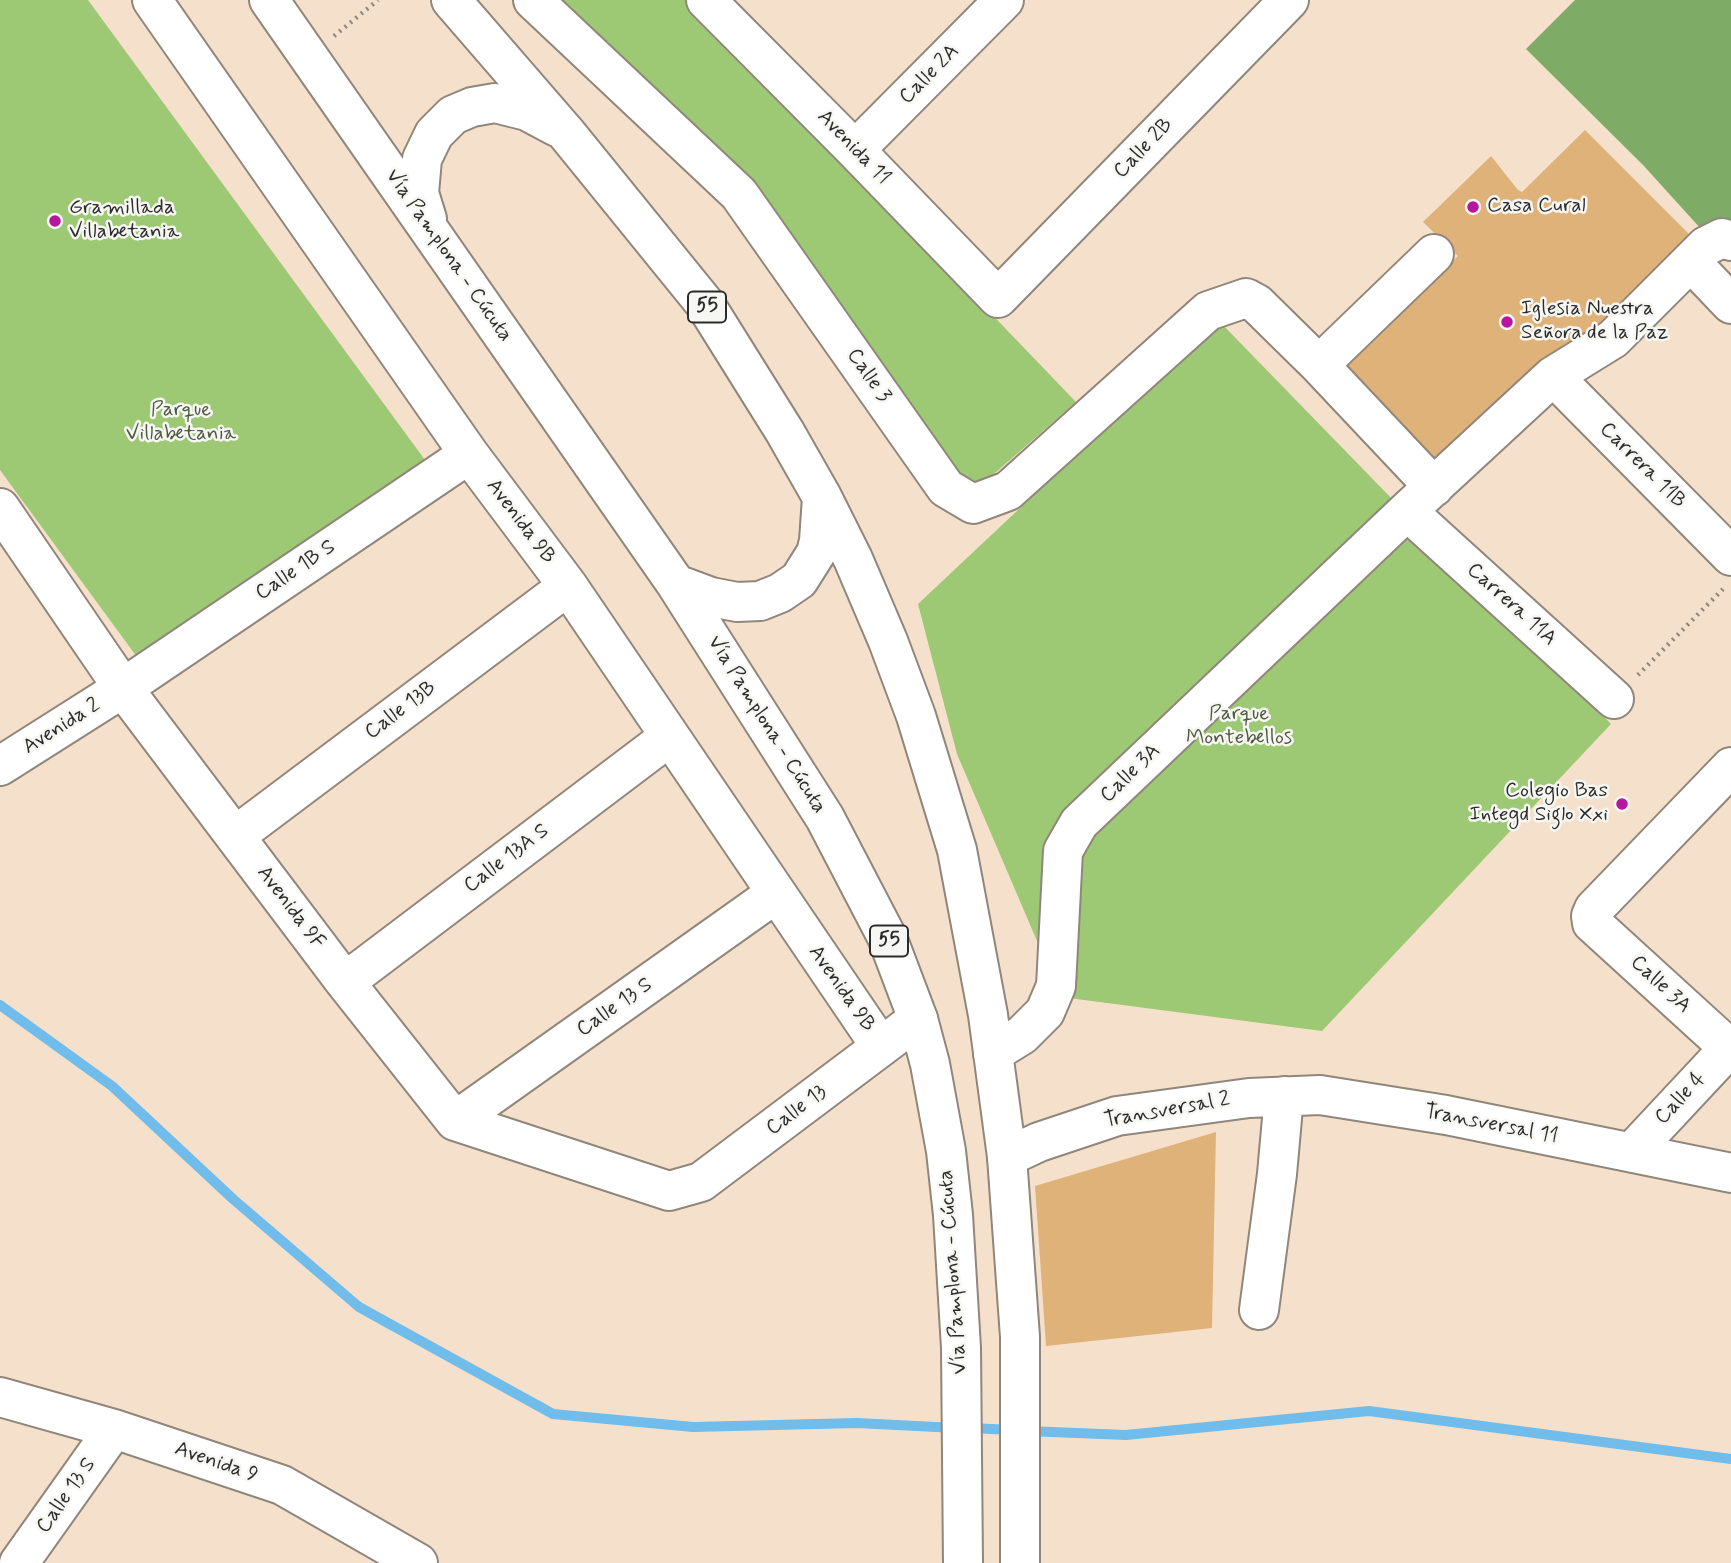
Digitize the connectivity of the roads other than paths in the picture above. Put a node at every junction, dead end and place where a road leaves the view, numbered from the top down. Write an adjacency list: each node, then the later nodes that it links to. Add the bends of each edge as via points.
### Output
1 (152, 0): 19 (main road, Avenida 9B)
2 (269, 0): 10 (main road, Vía Pamplona - Cúcuta / 55)
3 (533, 0): 15 (main road, Calle 3, via 739,194 946,488 973,504 1008,491 1208,311)
4 (1004, 0): 9 (main road, Calle 2A)
5 (1289, 0): 14 (main road, Calle 2B)
6 (453, 1): 8 (main road, 55)
7 (718, 4): 9 (main road, Avenida 11)
8 (567, 134): 10 (main road, via 527,111 495,103 453,116 434,134 420,167 419,193); 20 (main road, 55, via 705,304)
9 (855, 150): 14 (main road, Avenida 11)
10 (432, 234): 24 (main road, Vía Pamplona - Cúcuta / 55)
11 (1731, 241): 13 (main road, Calle 3A, via 1722,238 1706,246)
12 (1434, 254): 17 (main road)
13 (1691, 262): 16 (main road); 18 (main road, Calle 3A, via 1614,339)
14 (998, 298)
15 (1238, 299): 17 (main road, Carrera 11A, via 1257,303)
16 (1731, 304)
17 (1319, 365): 21 (main road, Carrera 11A)
18 (1553, 376): 21 (main road, Calle 3A); 23 (main road, Carrera 11B)
19 (469, 454): 25 (main road, Avenida 9B); 26 (main road, Calle 1B S)
20 (822, 497): 24 (main road, via 816,553 799,580 780,593 760,601 737,602); 37 (main road, 55, via 888,640 939,786 957,850)
21 (1420, 499): 27 (main road, Carrera 11A); 37 (main road, Calle 3A, via 1079,823 1063,851 1056,986 1045,1012)
22 (0, 508): 26 (main road, Avenida 9F)
23 (1731, 556)
24 (677, 584): 34 (main road, Vía Pamplona - Cúcuta / 55, via 825,818 887,937)
25 (568, 586): 28 (main road, Avenida 9B); 31 (main road, Calle 13B)
26 (123, 688): 29 (main road, Avenida 2); 31 (main road, Avenida 9F)
27 (1614, 699)
28 (669, 737): 32 (main road, Avenida 9B); 33 (main road, Calle 13A S)
29 (0, 766)
30 (1731, 767): 36 (main road, Calle 3A, via 1591,916 1592,923)
31 (235, 836): 33 (main road, Avenida 9F)
32 (775, 894): 35 (main road, Avenida 9B); 39 (main road, Calle 13 S)
33 (345, 982): 39 (main road, Avenida 9F)
34 (918, 1018): 35 (main road, Calle 13); 48 (main road, Vía Pamplona - Cúcuta / 55, via 946,1151 953,1215 961,1348)
35 (881, 1047): 39 (main road, Calle 13, via 701,1182 669,1191)
36 (1730, 1047): 40 (main road, Calle 4)
37 (993, 1054): 41 (main road, 55)
38 (1267, 1097): 40 (main road, Transversal 11, via 1320,1095); 41 (main road, Transversal 2, via 1117,1116); 43 (main road, via 1277,1174)
39 (455, 1121)
40 (1632, 1152): 42 (main road, Transversal 11)
41 (1007, 1157): 49 (main road, 55, via 1020,1337)
42 (1731, 1173)
43 (1259, 1310)
44 (0, 1397): 45 (main road, Avenida 9)
45 (114, 1429): 46 (main road, Calle 13 S); 47 (main road, Avenida 9, via 282,1485)
46 (19, 1563)
47 (418, 1563)
48 (963, 1563)
49 (1020, 1563)

